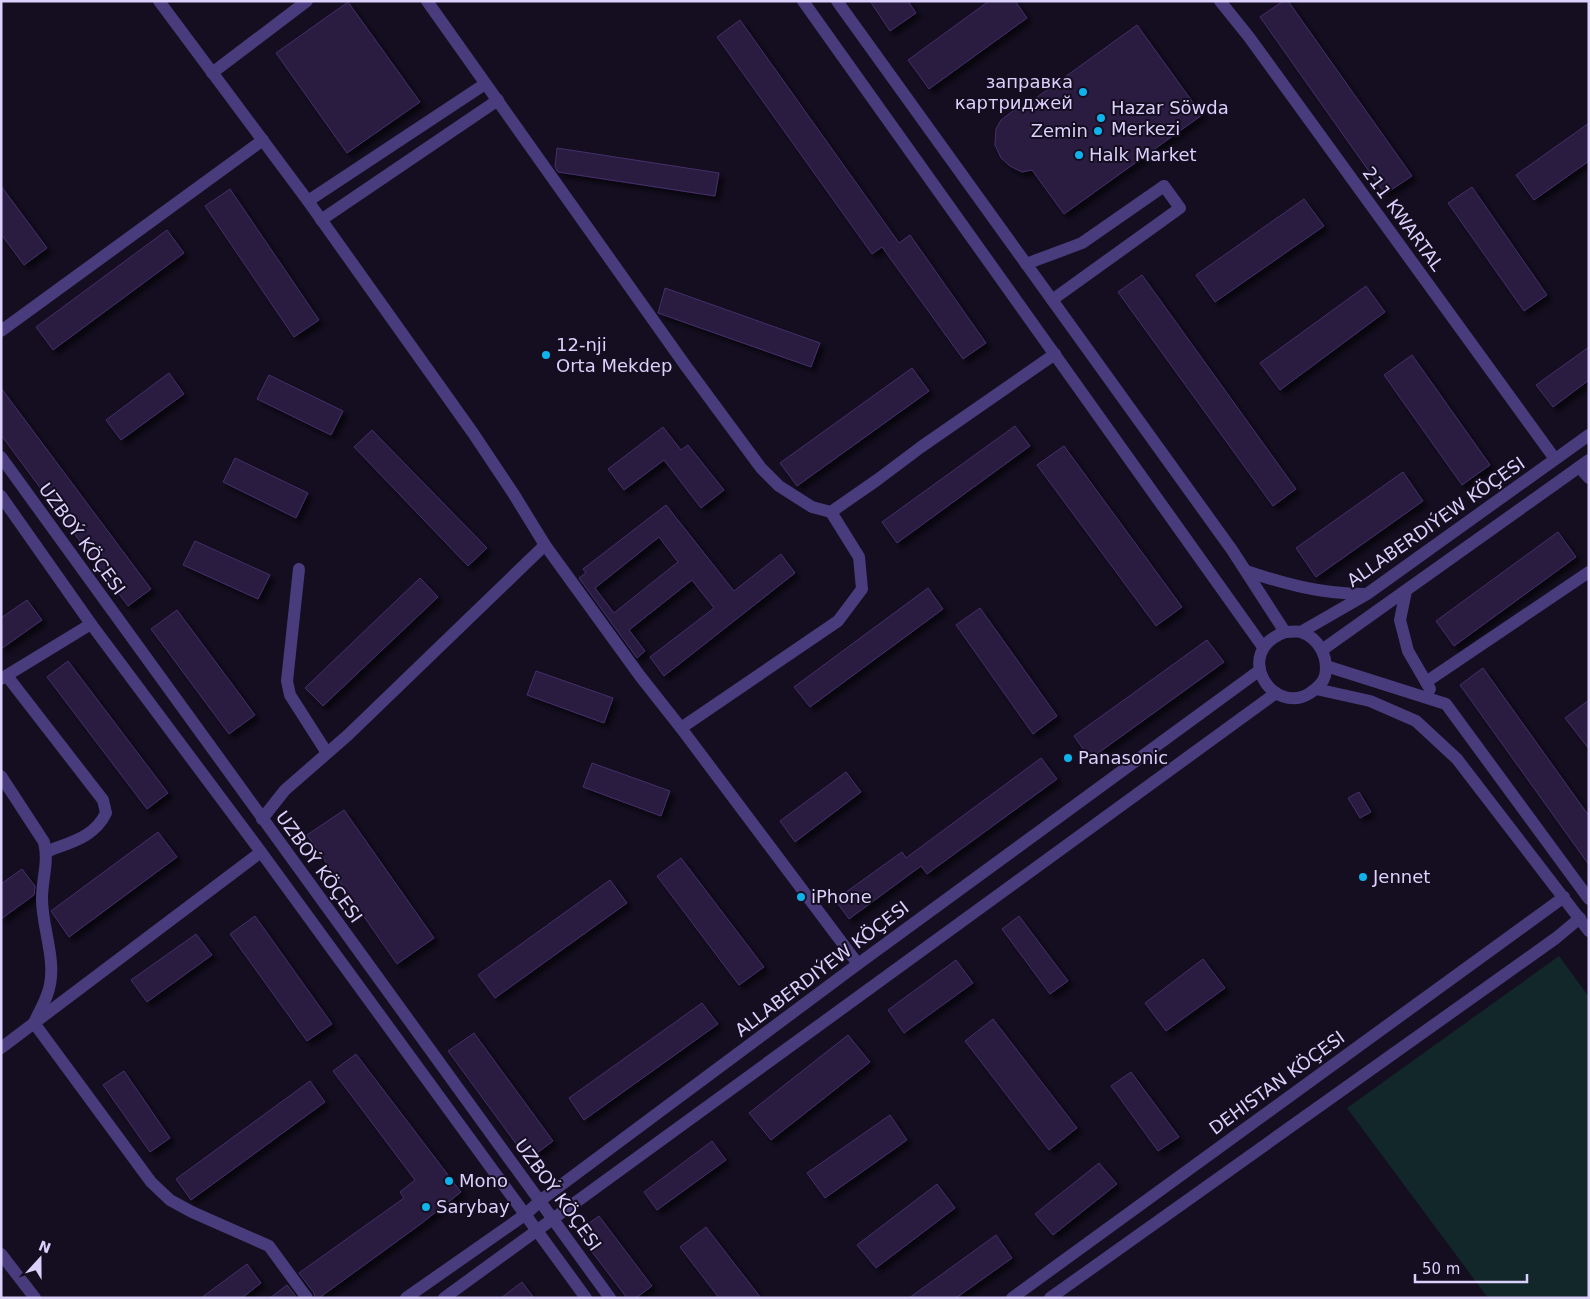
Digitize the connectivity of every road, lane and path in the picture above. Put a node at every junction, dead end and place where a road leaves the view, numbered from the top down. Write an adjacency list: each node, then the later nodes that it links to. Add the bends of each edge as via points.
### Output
1 (159, 1): 7 (street)
2 (308, 1): 7 (street)
3 (427, 1): 8 (street)
4 (803, 1): 16 (street)
5 (837, 1): 13 (street)
6 (1220, 1): 19 (street, 211 KWARTAL)
7 (212, 73): 10 (street)
8 (485, 84): 9 (street); 11 (street)
9 (498, 100): 12 (street); 23 (street, via 761,468 778,486 812,507)
10 (263, 140): 11 (street); 15 (street)
11 (308, 201): 12 (street)
12 (321, 220): 24 (street, via 472,433)
13 (1026, 264): 14 (street); 14 (street, via 1082,243 1164,186 1170,193 1180,208)
14 (1052, 300): 26 (street)
15 (1, 332)
16 (1055, 354): 23 (street); 33 (street)
17 (1589, 435): 19 (street, ALLABERDIÝEW KÖÇESI)
18 (1, 457): 45 (street, UZBOÝ KÖÇESI)
19 (1555, 459): 29 (street, ALLABERDIÝEW KÖÇESI)
20 (1584, 463): 21 (street); 28 (street)
21 (1589, 478)
22 (1, 496): 30 (street)
23 (831, 512): 42 (street, via 859,557 862,589 838,621)
24 (545, 545): 42 (street); 43 (street)
25 (299, 569): 43 (street, via 287,681 290,695)
26 (1246, 571): 29 (street, via 1285,584 1343,594); 31 (street)
27 (1589, 572): 38 (street)
28 (1406, 591): 34 (street); 38 (street, via 1400,620 1408,651)
29 (1367, 594): 32 (street, ALLABERDIÝEW KÖÇESI)
30 (90, 624): 37 (street); 47 (street)
31 (1285, 632): 32 (street); 33 (street)
32 (1300, 632): 34 (street)
33 (1263, 647): 36 (street)
34 (1322, 650): 35 (street)
35 (1326, 666): 39 (street, via 1324,678); 41 (street)
36 (1260, 670): 40 (street, via 1266,684); 52 (street, ALLABERDIÝEW KÖÇESI)
37 (4, 677): 46 (street, via 103,800 106,814 101,824 92,832)
38 (1426, 682): 41 (street, via 1428,688)
39 (1316, 689): 40 (street, via 1304,697 1290,698); 49 (street, via 1370,701 1416,721 1457,759)
40 (1276, 693): 57 (street)
41 (1446, 704): 48 (street)
42 (680, 728): 52 (street)
43 (328, 753): 45 (street, via 285,790)
44 (1, 776): 46 (street, via 44,842)
45 (262, 819): 55 (street, UZBOÝ KÖÇESI)
46 (46, 852): 53 (street, via 42,902 52,969 48,994)
47 (261, 852): 53 (street); 56 (street)
48 (1588, 896)
49 (1564, 897): 50 (street); 66 (street, DEHISTAN KÖÇESI)
50 (1580, 918): 51 (street); 67 (street, via 1540,950)
51 (1589, 931)
52 (858, 964): 55 (street, ALLABERDIÝEW KÖÇESI)
53 (34, 1023): 54 (street); 61 (street, via 151,1182 170,1200 192,1212 269,1246)
54 (1, 1048)
55 (541, 1200): 56 (street, ALLABERDIÝEW KÖÇESI); 57 (street, UZBOÝ KÖÇESI)
56 (526, 1214): 58 (street); 62 (street, ALLABERDIÝEW KÖÇESI)
57 (554, 1218): 58 (street); 65 (street, UZBOÝ KÖÇESI)
58 (537, 1230): 63 (street); 64 (street)
59 (3, 1260): 60 (street)
60 (35, 1298)
61 (307, 1298)
62 (406, 1298)
63 (444, 1298)
64 (586, 1298)
65 (610, 1298)
66 (1012, 1298)
67 (1050, 1298)

